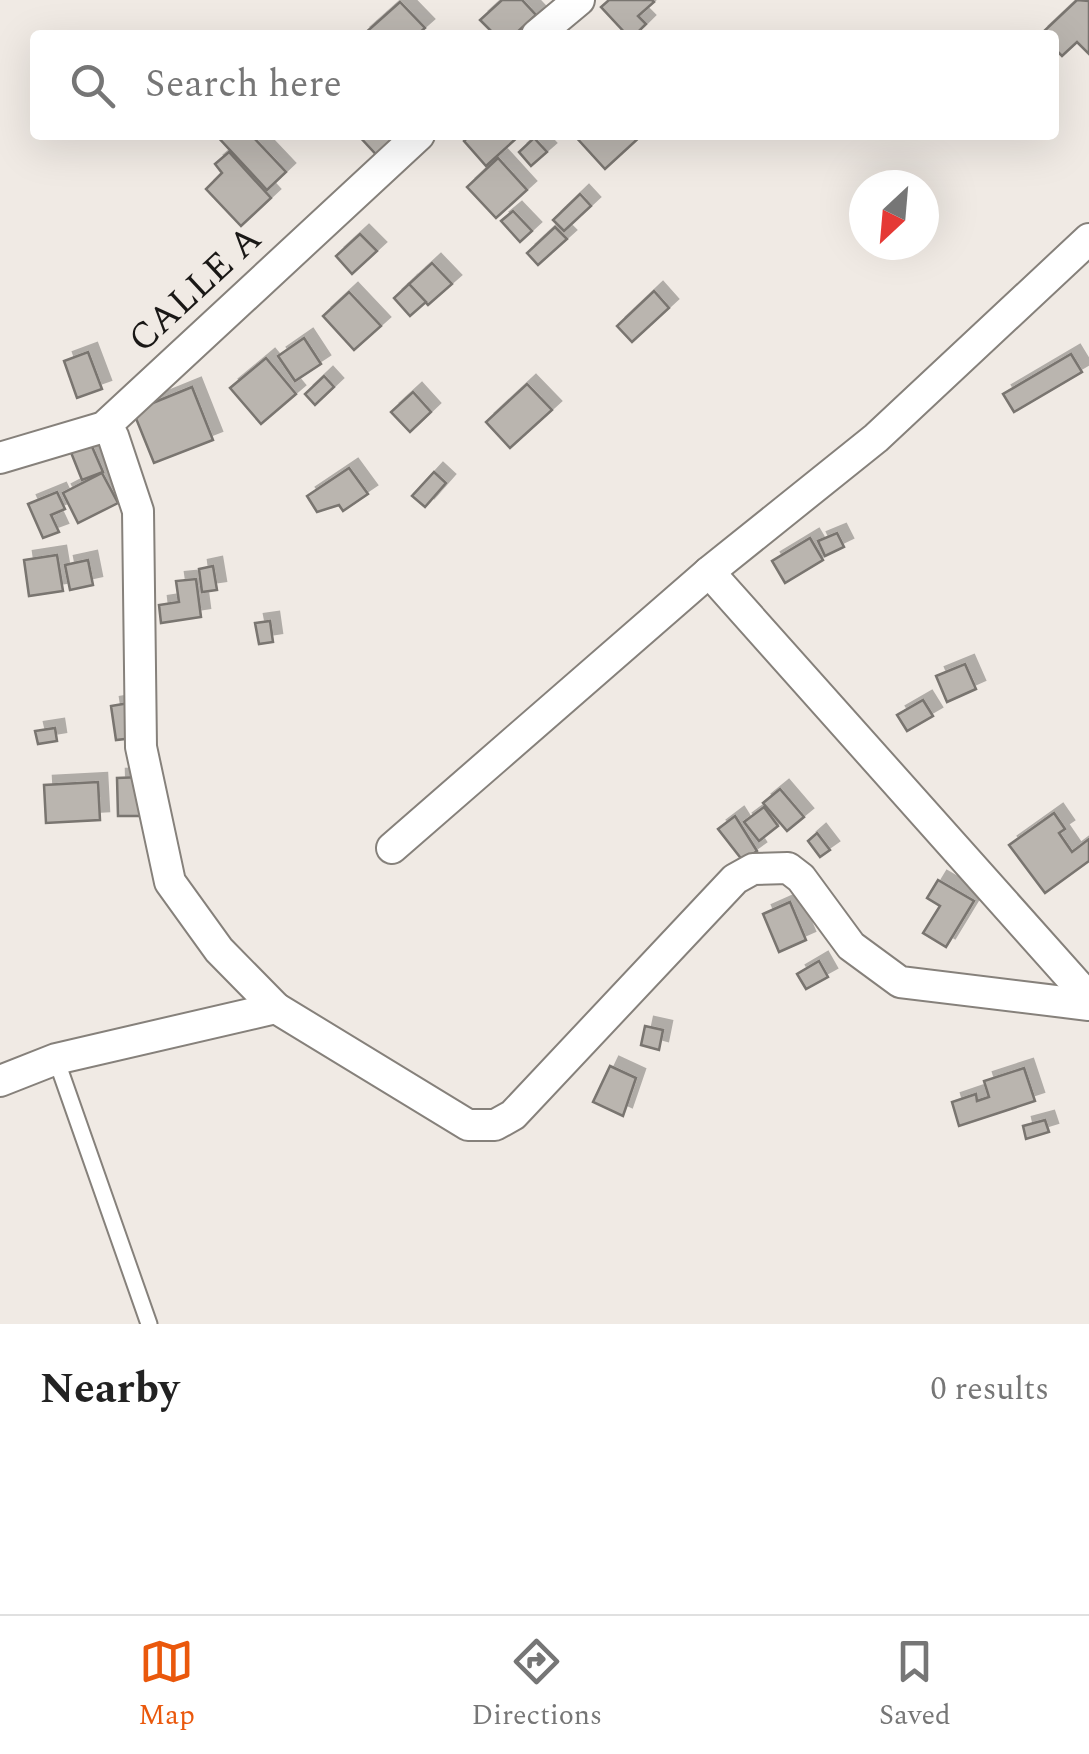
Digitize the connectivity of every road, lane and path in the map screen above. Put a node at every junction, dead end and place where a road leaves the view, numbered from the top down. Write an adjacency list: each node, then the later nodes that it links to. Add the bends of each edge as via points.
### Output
1 (579, 0): 2 (street)
2 (543, 30)
3 (414, 140): 5 (street, CALLE A)
4 (1089, 240): 7 (street, via 876,438)
5 (104, 427): 6 (street, CALLE A); 10 (street, via 118,448 138,511 140,747 170,882 219,950)
6 (0, 458)
7 (709, 572): 8 (street); 9 (street)
8 (392, 848)
9 (1089, 1002): 10 (street, via 900,982 851,946 801,878 771,867 735,879 513,1115 496,1125 468,1125)
10 (276, 1008): 11 (street)
11 (56, 1059): 12 (street); 13 (lane)
12 (0, 1081)
13 (150, 1324)

